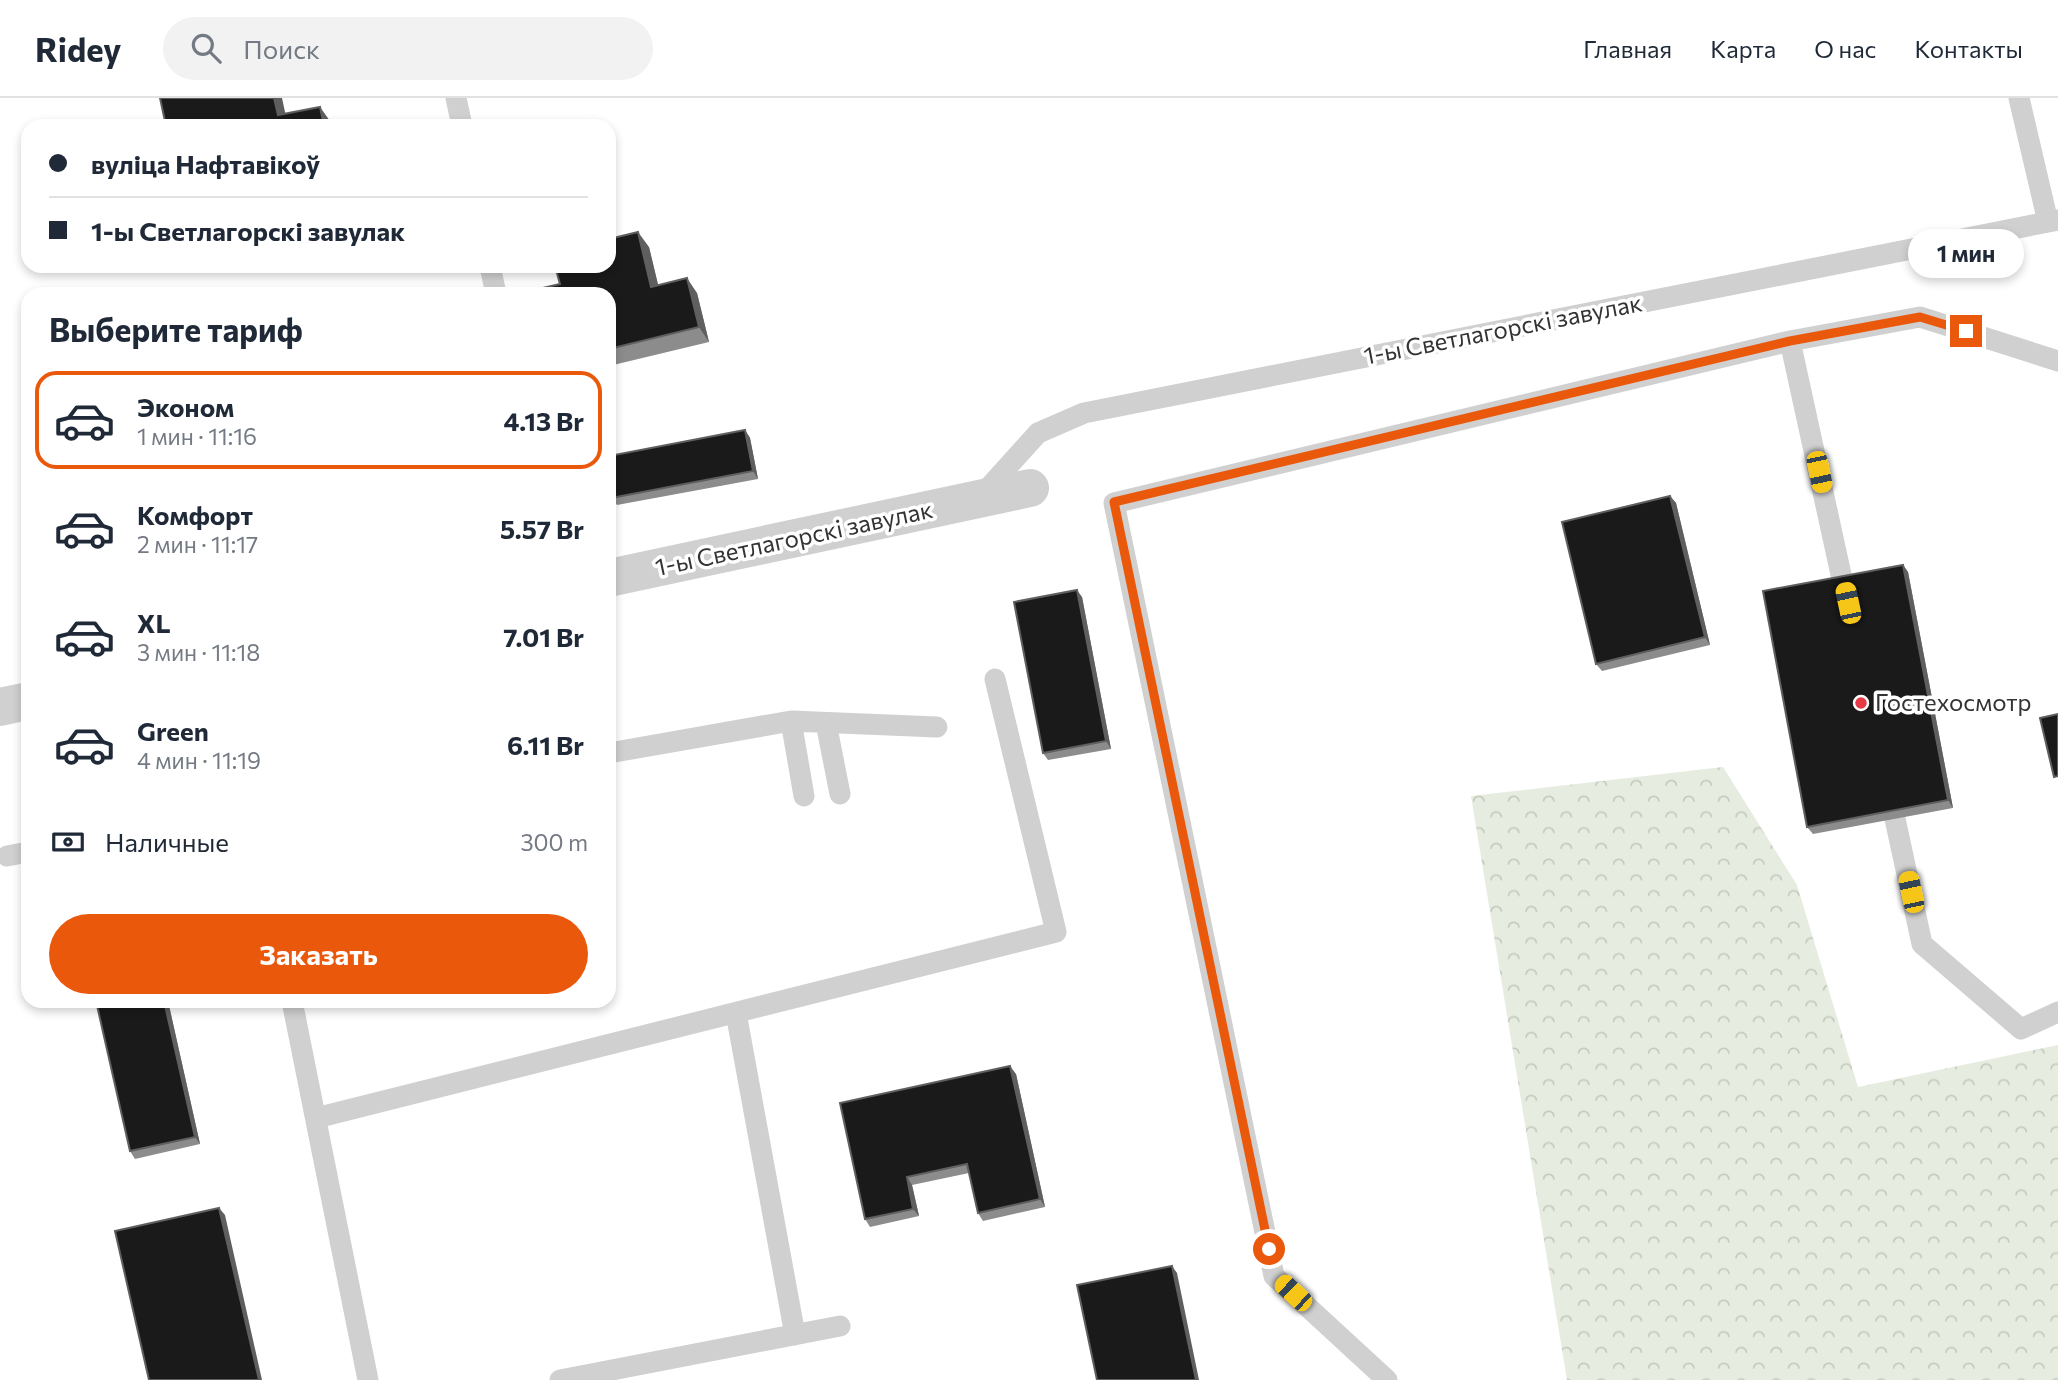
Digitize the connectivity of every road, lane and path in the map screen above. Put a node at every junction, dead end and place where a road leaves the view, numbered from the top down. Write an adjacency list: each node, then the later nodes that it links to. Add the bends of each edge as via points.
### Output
1 (456, 98): 3 (lane)
2 (2019, 98): 4 (lane)
3 (460, 119)
4 (2053, 221): 8 (lane, 1-ы Светлагорскі завулак, via 1084,413 1038,433)
5 (1790, 341): 6 (lane, via 1920,317); 10 (lane); 29 (lane, via 1114,502 1274,1276)
6 (2058, 361)
7 (1030, 488): 8 (street, 1-ы Светлагорскі завулак)
8 (978, 499): 9 (street, 1-ы Светлагорскі завулак)
9 (616, 577)
10 (1852, 622)
11 (995, 679): 23 (lane, via 1056,932)
12 (21, 702): 13 (street)
13 (0, 707)
14 (791, 721): 15 (lane); 17 (lane); 20 (lane)
15 (826, 723): 16 (lane); 19 (lane)
16 (937, 727)
17 (616, 752)
18 (1884, 770): 22 (lane, via 1922,944 2021,1029)
19 (840, 794)
20 (804, 796)
21 (293, 1008): 24 (lane)
22 (2058, 1012)
23 (736, 1013): 24 (lane); 26 (lane)
24 (316, 1118): 27 (lane)
25 (840, 1326): 26 (lane)
26 (795, 1335): 28 (lane)
27 (368, 1380)
28 (560, 1380)
29 (1387, 1380)

